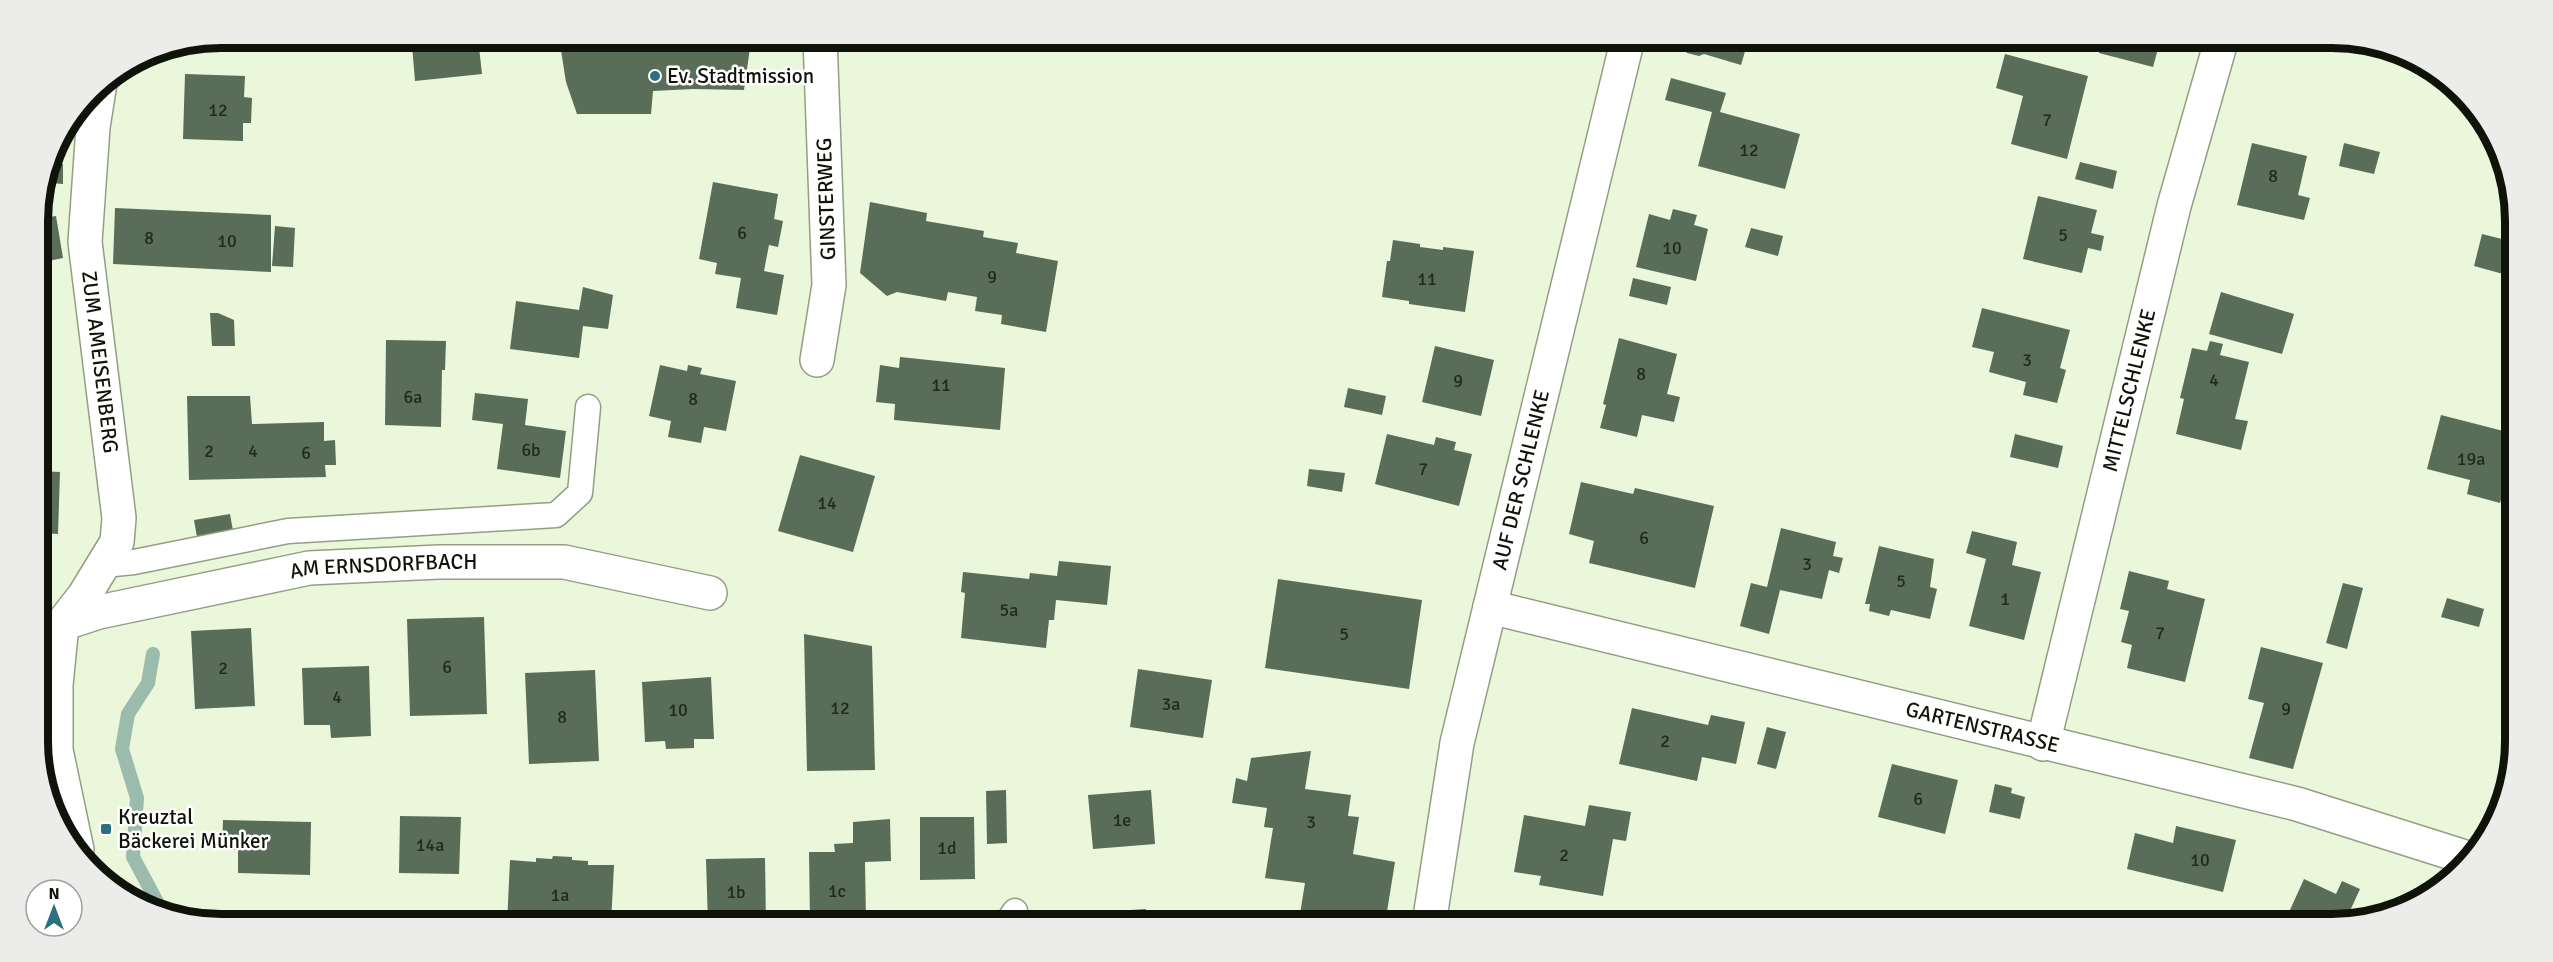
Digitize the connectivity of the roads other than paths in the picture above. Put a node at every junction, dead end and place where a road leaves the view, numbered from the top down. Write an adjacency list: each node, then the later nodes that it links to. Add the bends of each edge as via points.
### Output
1 (820, 48): 5 (street, GINSTERWEG, via 829,285)
2 (1626, 48): 9 (street, AUF DER SCHLENKE)
3 (2219, 48): 11 (street, MITTELSCHLENKE, via 2174,206)
4 (97, 101): 7 (street, ZUM AMEISENBERG, via 85,242 119,518 117,542)
5 (817, 360)
6 (588, 407): 7 (lane, via 580,493 556,515 288,531)
7 (104, 565): 10 (street, ZUM AMEISENBERG, via 84,596)
8 (710, 593): 10 (street, AM ERNSDORFBACH, via 564,562 439,562 321,568)
9 (1491, 607): 11 (street, GARTENSTRASSE); 14 (street, AUF DER SCHLENKE, via 1457,743)
10 (51, 621): 12 (street, via 56,750)
11 (2043, 744): 13 (street, GARTENSTRASSE, via 2297,804)
12 (69, 823)
13 (2460, 856)
14 (1431, 914)

